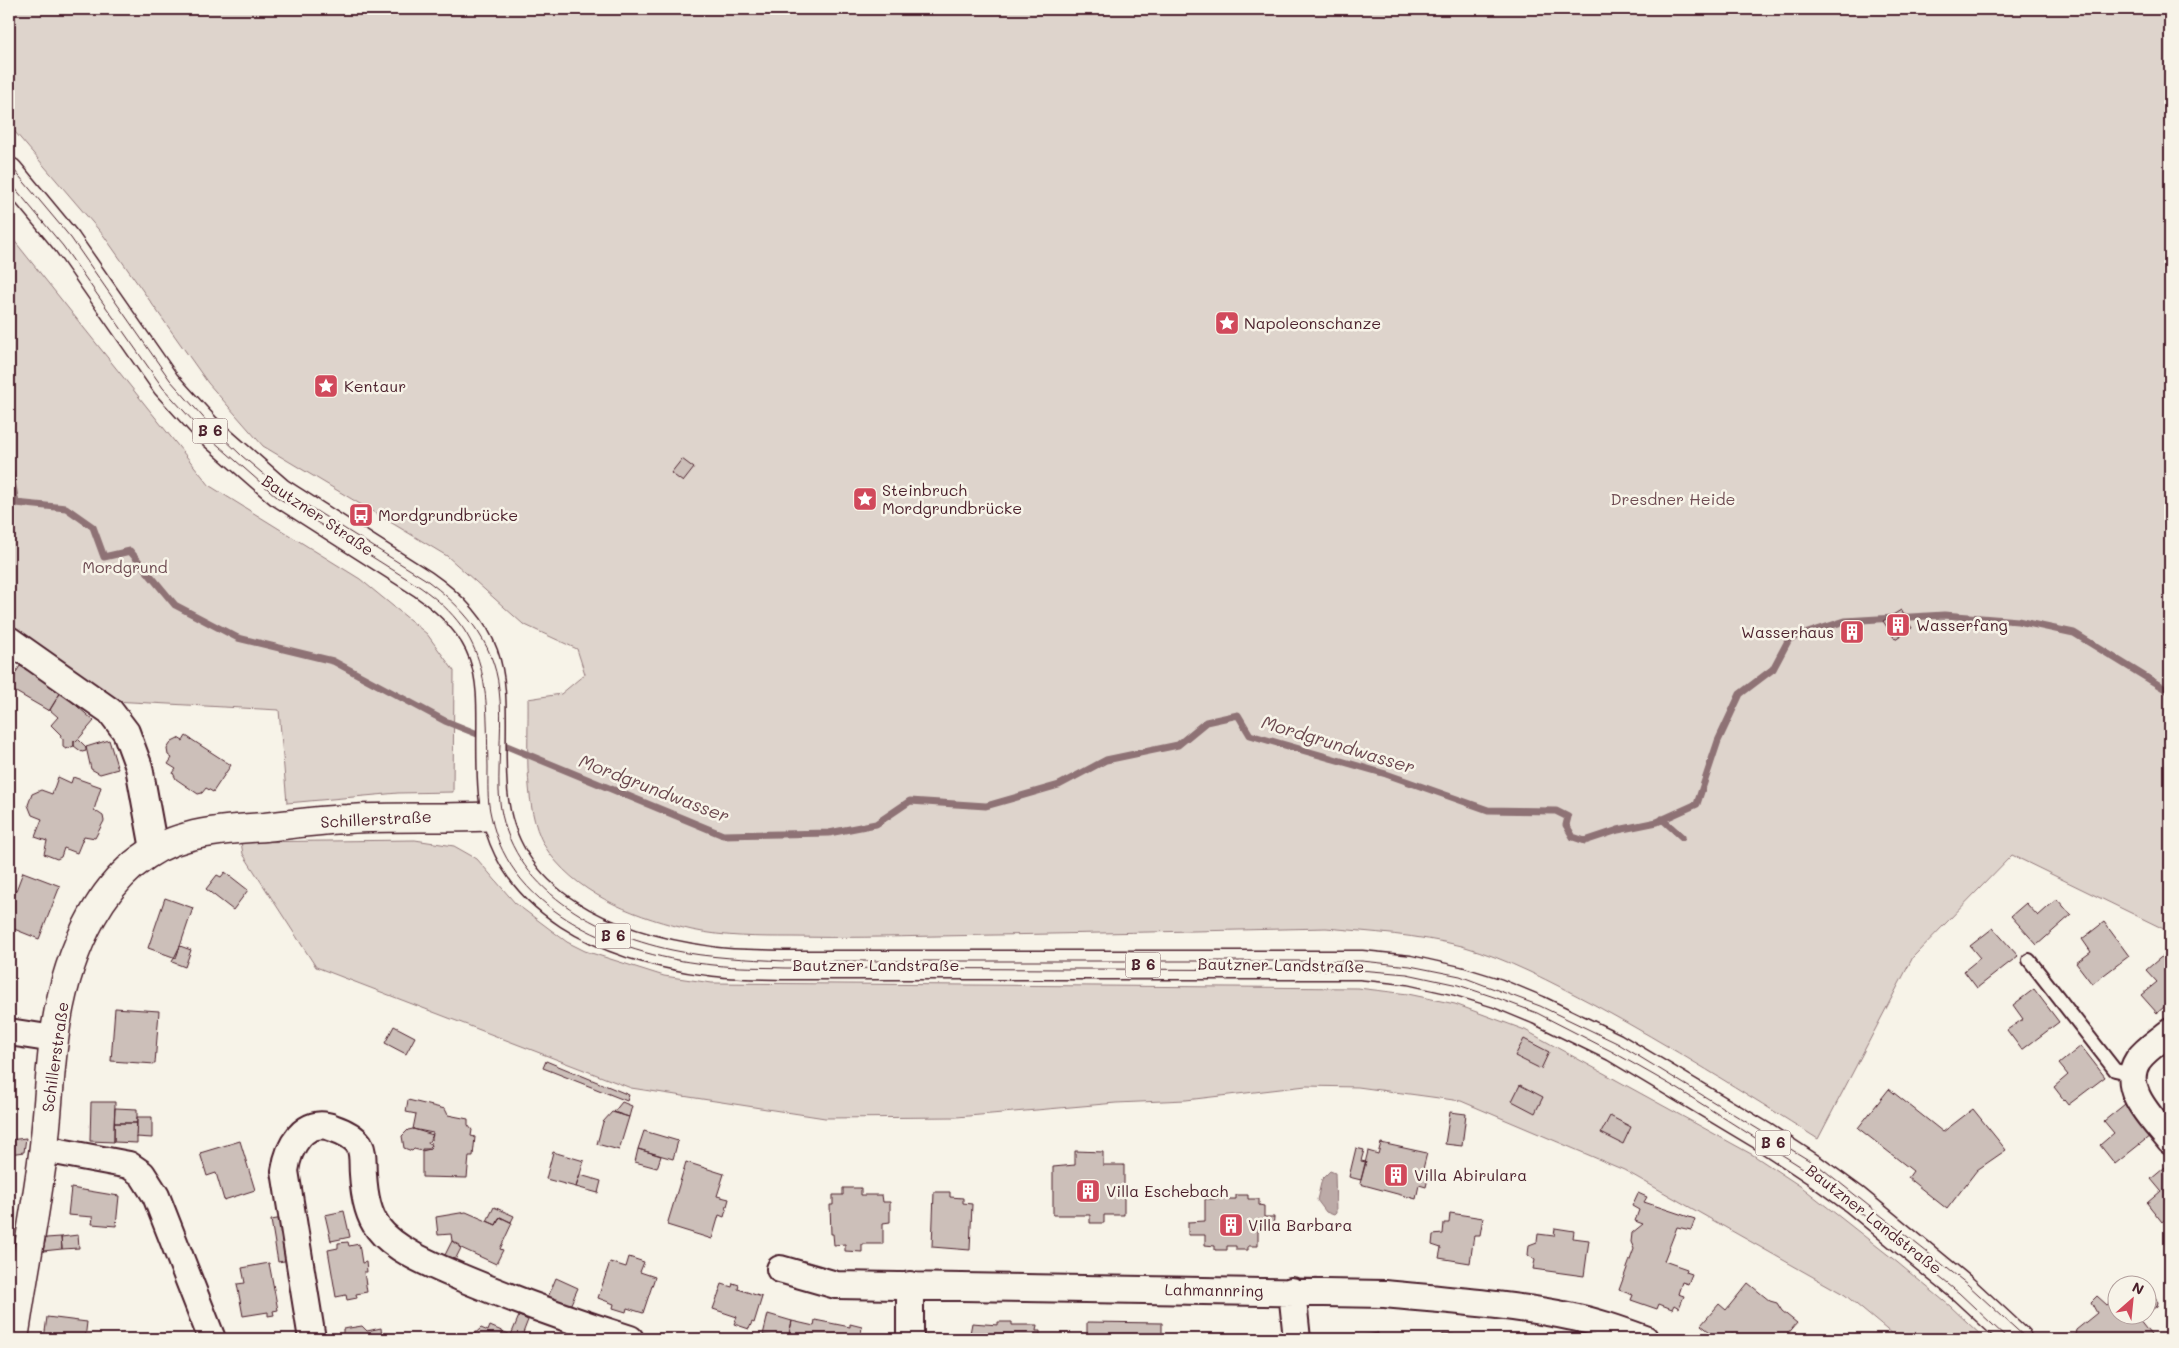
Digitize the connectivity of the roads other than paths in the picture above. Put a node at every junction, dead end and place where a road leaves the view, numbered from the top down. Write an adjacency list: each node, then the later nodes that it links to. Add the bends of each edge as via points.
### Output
1 (9, 172): 3 (main road, Bautzner Straße / B 6, via 67,242 166,384 206,428 279,492 444,598 473,634 484,656 492,688)
2 (9, 640): 4 (street, via 110,710 126,732 139,767)
3 (495, 804): 4 (main road, Schillerstraße, via 212,832 186,837); 22 (main road, Bautzner Landstraße / B 6, via 505,842 535,889 558,908 623,941 669,954 712,962 785,965 1361,965 1409,970 1497,993 1614,1047 1804,1163 1915,1249)
4 (154, 849): 8 (main road, Schillerstraße, via 119,879 89,921 77,948)
5 (2029, 960): 9 (lane, via 2115,1070)
6 (9, 1032): 8 (street)
7 (2170, 1032): 9 (street, via 2146,1051)
8 (54, 1039): 11 (main road, Schillerstraße)
9 (2133, 1074): 10 (street, via 2133,1087 2139,1100)
10 (2170, 1141)
11 (44, 1149): 15 (main road, Schillerstraße); 16 (street, via 120,1163 142,1174 156,1196)
12 (780, 1269): 13 (street, Lahmannring, via 836,1285)
13 (910, 1285): 14 (street, Lahmannring); 19 (street)
14 (1292, 1291): 20 (street); 21 (street, Lahmannring, via 1385,1294 1473,1302 1567,1316)
15 (14, 1339)
16 (212, 1339)
17 (312, 1339): 18 (street, via 285,1171 292,1145 300,1136 318,1126 331,1126 348,1134 358,1144 363,1155 370,1213 378,1228 412,1255 501,1294)
18 (630, 1339)
19 (910, 1339)
20 (1297, 1339)
21 (1645, 1339)
22 (2018, 1339)

